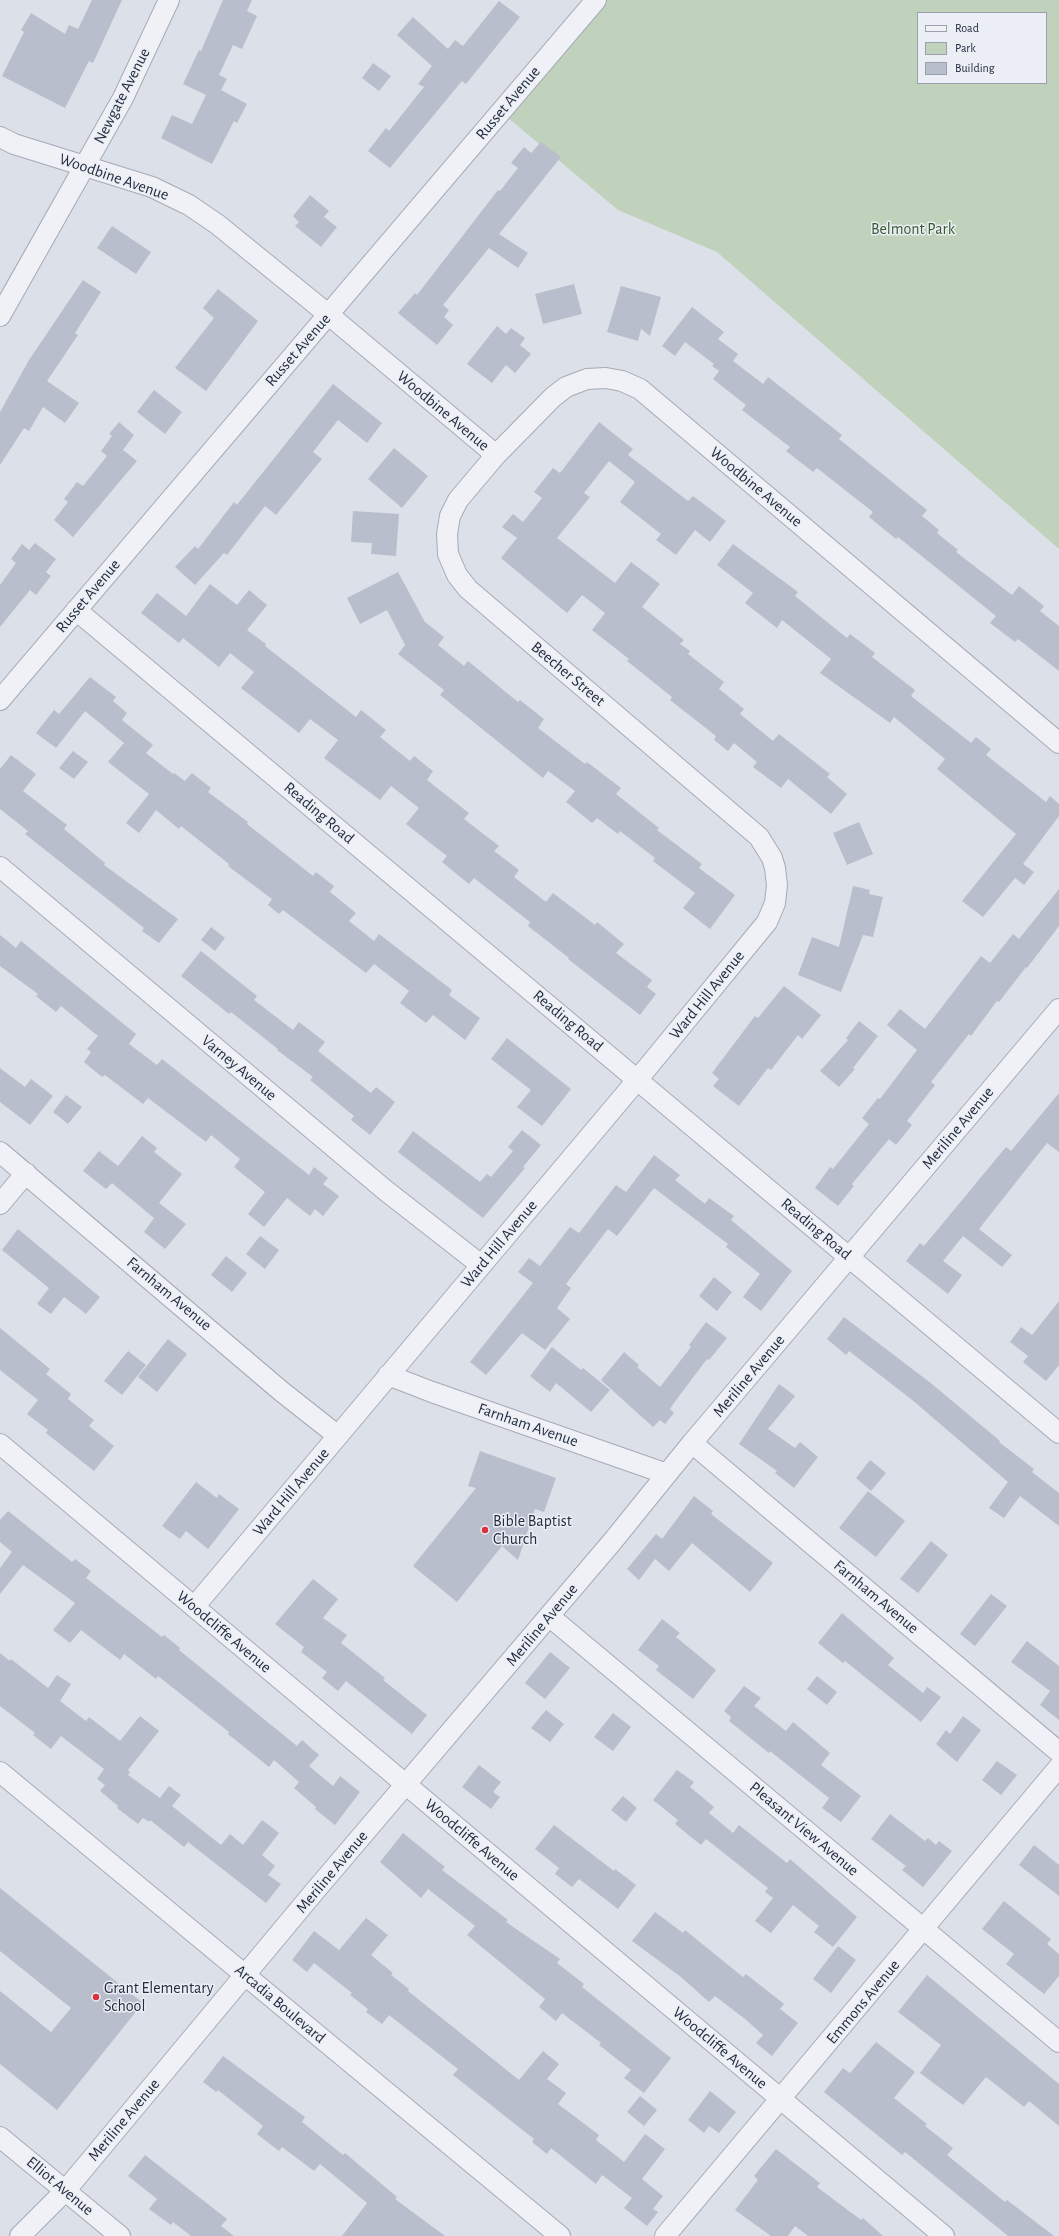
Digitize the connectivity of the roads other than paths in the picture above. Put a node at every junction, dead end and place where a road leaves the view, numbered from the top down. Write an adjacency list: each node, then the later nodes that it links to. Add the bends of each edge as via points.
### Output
1 (169, 0): 4 (street, Newgate Avenue, via 123,98)
2 (596, 0): 5 (street, Russet Avenue)
3 (0, 137): 4 (street, Woodbine Avenue)
4 (86, 167): 5 (street, Woodbine Avenue, via 152,187 189,205 217,224); 6 (street, Newgate Avenue)
5 (329, 315): 7 (street, Woodbine Avenue); 8 (street, Russet Avenue)
6 (0, 316)
7 (496, 455): 10 (street, Woodbine Avenue, via 566,387 586,380 606,378 622,381 640,389); 12 (street, Beecher Street, via 458,500 450,516 446,534 448,554 457,575 468,589 759,837)
8 (76, 610): 9 (street, Russet Avenue); 14 (street, Reading Road)
9 (0, 700)
10 (1059, 743)
11 (0, 867): 19 (street, Varney Avenue, via 379,1185)
12 (775, 868): 14 (street, Ward Hill Avenue, via 775,903 767,922)
13 (1059, 1009): 18 (street, Meriline Avenue)
14 (638, 1079): 18 (street, Reading Road); 19 (street, Ward Hill Avenue)
15 (0, 1152): 16 (street, Farnham Avenue)
16 (26, 1173): 17 (street); 22 (street, Farnham Avenue, via 281,1391)
17 (0, 1204)
18 (849, 1257): 21 (street, Reading Road); 23 (street, Meriline Avenue)
19 (481, 1265): 20 (street, Ward Hill Avenue)
20 (388, 1375): 22 (street, Ward Hill Avenue); 25 (street, Farnham Avenue)
21 (1058, 1431)
22 (338, 1436): 26 (street, Ward Hill Avenue)
23 (692, 1443): 25 (street, Meriline Avenue); 28 (street, Farnham Avenue)
24 (0, 1444): 26 (street, Woodcliffe Avenue)
25 (667, 1474): 27 (street, Meriline Avenue)
26 (194, 1607): 31 (street, Woodcliffe Avenue)
27 (549, 1616): 31 (street, Meriline Avenue); 32 (street, Pleasant View Avenue)
28 (1059, 1752)
29 (1059, 1767): 32 (street, Emmons Avenue)
30 (0, 1772): 33 (street, Arcadia Boulevard)
31 (406, 1785): 33 (street, Meriline Avenue); 35 (street, Woodcliffe Avenue)
32 (924, 1928): 34 (street, Pleasant View Avenue); 35 (street, Emmons Avenue)
33 (246, 1975): 37 (street, Meriline Avenue); 40 (street, Arcadia Boulevard)
34 (1059, 2042)
35 (781, 2099): 41 (street, Emmons Avenue); 42 (street, Woodcliffe Avenue)
36 (0, 2137): 37 (street, Elliot Avenue)
37 (65, 2191): 38 (street, Meriline Avenue); 39 (street, Elliot Avenue)
38 (20, 2236)
39 (120, 2236)
40 (560, 2236)
41 (665, 2236)
42 (944, 2236)

